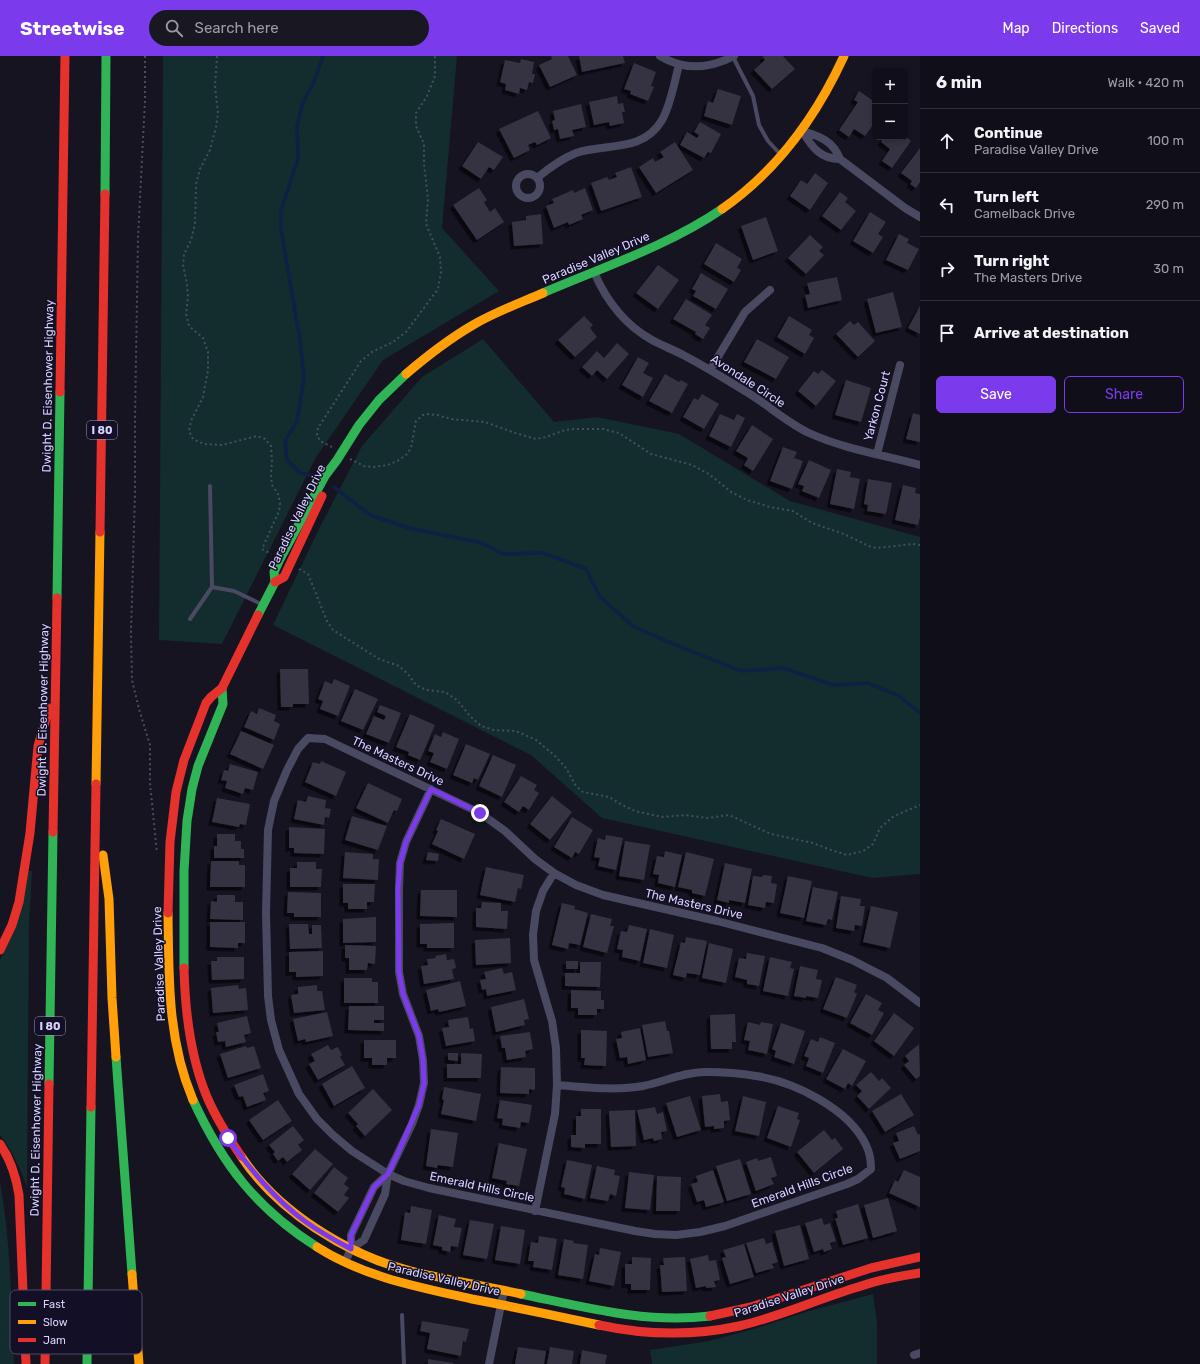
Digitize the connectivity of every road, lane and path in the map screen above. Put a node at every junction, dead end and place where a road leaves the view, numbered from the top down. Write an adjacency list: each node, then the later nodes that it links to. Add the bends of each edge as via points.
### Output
1 (65, 56): 31 (main road, Dwight D. Eisenhower Highway / I 80)
2 (106, 56): 33 (main road, I 80)
3 (145, 56): 35 (path, via 138,237 131,632 132,680 150,746 150,783)
4 (217, 56): 25 (path, via 216,127 196,184 195,224 182,265 187,284 186,314 189,326 203,338 208,352 203,397 189,431 194,439 204,444 222,445 257,436 265,439 271,446 272,485 280,503 262,549)
5 (435, 56): 19 (path, via 435,76 428,96 416,114 416,126 424,144 428,199 426,224 440,257 438,289 406,332 361,361 318,428 317,435 320,441)
6 (660, 56): 9 (street)
7 (733, 56): 9 (street, via 719,63 704,66); 11 (lane, via 753,96 759,125 768,141)
8 (844, 56): 10 (main road, Paradise Valley Drive, via 827,92)
9 (679, 64): 13 (street, via 661,121 650,134 640,141 625,145 576,153 560,160)
10 (802, 131): 11 (main road, Paradise Valley Drive); 12 (street, via 811,146 829,159); 12 (street, via 819,136 836,149)
11 (782, 155): 15 (main road, Paradise Valley Drive, via 758,179 714,214 666,241)
12 (840, 160): 14 (street)
13 (537, 178)
14 (920, 217)
15 (594, 272): 18 (street, Avondale Circle, via 613,307 630,324 651,340); 28 (main road, Paradise Valley Drive, via 473,325 426,357 379,400 325,476 280,559 274,572 275,582)
16 (770, 290): 18 (street, via 745,312)
17 (900, 365): 20 (street, Yarkon Court)
18 (710, 370): 20 (street, Avondale Circle, via 808,433)
19 (333, 448)
20 (877, 454): 22 (street, Avondale Circle)
21 (349, 458): 24 (path, via 364,466 373,467 399,460 411,448 416,421 427,414 485,422 536,438 565,430 603,429 619,433 651,454 692,465 743,498 770,507 793,510 812,523 871,547)
22 (920, 465)
23 (210, 486): 27 (lane)
24 (920, 545)
25 (276, 556)
26 (298, 568): 34 (path, via 308,574 333,630 379,659 399,666 416,684 426,690 445,692 457,700 481,726 494,730 516,731 536,740 566,768 576,786 583,792 609,797 622,806 662,817 685,815 707,818 729,815 771,834 813,843 847,855 863,851 873,844 880,828 894,816)
27 (212, 587): 28 (lane, via 234,591); 29 (lane)
28 (264, 605): 30 (main road, Paradise Valley Drive)
29 (190, 619)
30 (222, 688): 43 (main road, Paradise Valley Drive, via 223,705 205,745 196,774 185,834 185,996 194,1056 212,1108 244,1161 280,1200 305,1222); 45 (main road, Paradise Valley Drive, via 209,699 181,768 173,800 169,872 170,997 179,1059 197,1111 231,1170 270,1212 286,1225 326,1253)
31 (55, 689): 37 (main road, via 38,746 30,833 19,902); 48 (main road, Dwight D. Eisenhower Highway / I 80)
32 (431, 789): 36 (street, The Masters Drive, via 480,813); 41 (street, via 406,842 400,863 398,889 399,972 403,994 419,1036 424,1083 412,1124); 41 (street, The Masters Drive, via 325,739 308,738 298,749 287,770 274,801 268,830 268,996 279,1050 299,1094 317,1118 352,1151)
33 (95, 804): 49 (main road, I 80); 50 (main road, via 110,899 117,1082)
34 (920, 806)
35 (157, 856)
36 (554, 873): 38 (street, The Masters Drive, via 576,885 603,894 822,948 887,978); 39 (street, via 538,904 533,935 534,960 552,1021)
37 (0, 950)
38 (920, 1004)
39 (558, 1085): 42 (street, via 555,1114); 42 (street, Emerald Hills Circle, via 620,1088 643,1086 677,1076 703,1072 732,1072 781,1082 813,1095 838,1111 867,1146 871,1169 847,1184 725,1226 694,1233 648,1233)
40 (0, 1144): 47 (main road, via 10,1157 16,1175)
41 (388, 1174): 42 (street, Emerald Hills Circle, via 429,1188); 43 (street, via 374,1187 351,1235); 43 (street, via 385,1194 364,1240)
42 (535, 1211)
43 (351, 1249): 45 (street); 51 (main road, Paradise Valley Drive, via 411,1271)
44 (920, 1257): 51 (main road, Paradise Valley Drive, via 861,1270 754,1306 693,1318 630,1315)
45 (345, 1262): 52 (main road, Paradise Valley Drive, via 407,1285)
46 (920, 1273): 52 (main road, Paradise Valley Drive, via 865,1284 758,1321 695,1333 637,1332)
47 (23, 1290)
48 (45, 1290)
49 (88, 1290)
50 (134, 1290)
51 (504, 1290): 52 (street)
52 (501, 1305): 63 (street)
53 (402, 1315): 62 (lane)
54 (26, 1354): 58 (main road)
55 (44, 1354): 59 (main road, Dwight D. Eisenhower Highway / I 80)
56 (87, 1354): 60 (main road, I 80)
57 (139, 1354): 61 (main road)
58 (26, 1364)
59 (44, 1364)
60 (87, 1364)
61 (140, 1364)
62 (404, 1364)
63 (488, 1364)

